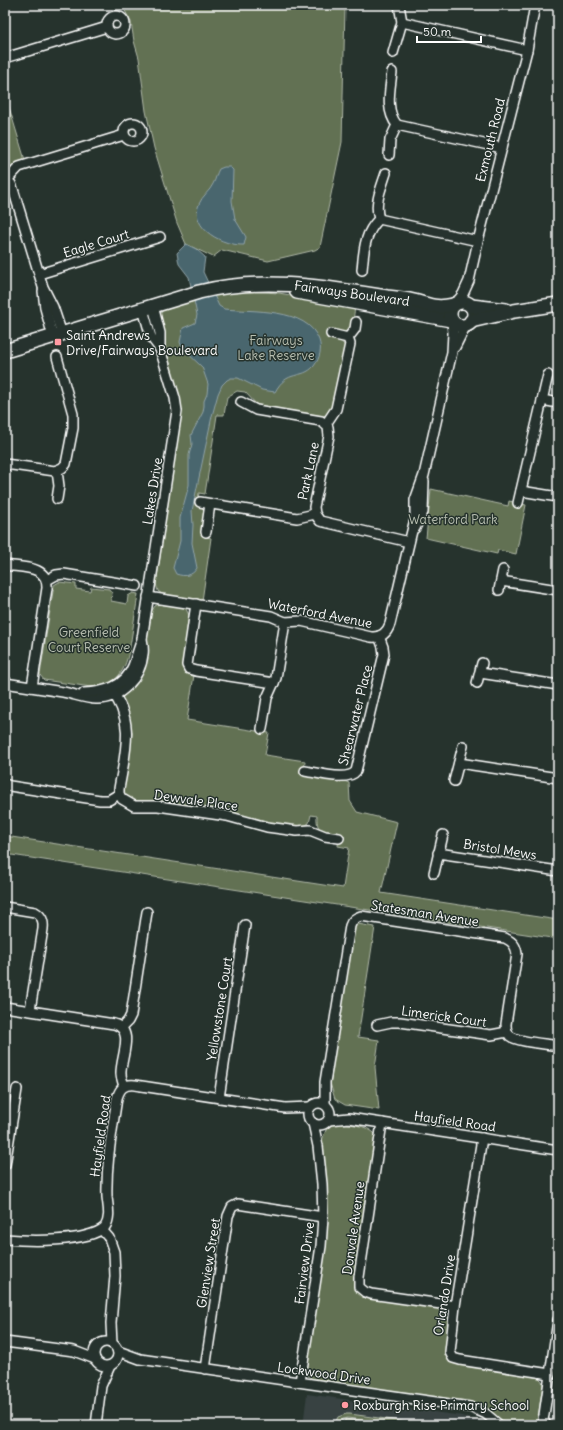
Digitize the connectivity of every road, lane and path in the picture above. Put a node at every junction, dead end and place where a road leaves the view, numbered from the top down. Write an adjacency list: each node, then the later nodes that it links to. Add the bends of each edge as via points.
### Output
1 (398, 5): 3 (street)
2 (535, 5): 5 (street, Exmouth Road)
3 (402, 22): 5 (street); 6 (street)
4 (107, 27): 7 (street)
5 (527, 50): 11 (street, Exmouth Road)
6 (393, 53)
7 (5, 58)
8 (392, 72): 9 (street, via 390,109)
9 (397, 125): 11 (street); 12 (street, via 390,140)
10 (124, 135): 14 (street, via 19,167)
11 (502, 148): 17 (street, Exmouth Road)
12 (389, 155)
13 (386, 173): 15 (street, via 377,202)
14 (6, 179): 19 (street, via 13,189)
15 (379, 219): 17 (street); 18 (street, via 367,235)
16 (160, 237): 19 (street, Eagle Court)
17 (478, 241): 21 (street, Exmouth Road, via 469,281 463,294)
18 (362, 270)
19 (39, 274): 29 (street, via 53,306)
20 (250, 285): 21 (street, Fairways Boulevard, via 299,284 413,301 437,308); 23 (street, Fairways Boulevard, via 223,287); 25 (street, Fairways Boulevard)
21 (463, 304): 24 (street, Fairways Boulevard); 25 (street, via 449,312); 27 (street, via 474,314)
22 (558, 304): 24 (street)
23 (148, 308): 29 (street, Fairways Boulevard); 55 (street, Lakes Drive, via 160,333 160,349 177,412)
24 (514, 311): 27 (street)
25 (452, 321): 27 (street, via 459,326); 32 (street, Waterford Avenue)
26 (356, 322): 30 (street, via 355,330)
27 (469, 323): 32 (street, Waterford Avenue)
28 (331, 334): 30 (street)
29 (58, 335): 31 (street, Fairways Boulevard)
30 (348, 338): 38 (street, via 350,348 338,404)
31 (5, 351)
32 (452, 352): 49 (street, Waterford Avenue, via 424,475 415,500 415,519)
33 (57, 357): 40 (street, via 74,421 67,461)
34 (548, 374): 35 (street)
35 (542, 400): 37 (street); 41 (street)
36 (241, 402): 38 (street, via 256,410)
37 (558, 403)
38 (326, 424): 47 (street, Park Lane, via 329,436 314,507)
39 (5, 464): 40 (street)
40 (57, 471): 43 (street)
41 (521, 491): 42 (street); 45 (street)
42 (558, 497)
43 (58, 499)
44 (200, 502): 46 (street)
45 (518, 503)
46 (210, 504): 47 (street, via 297,518); 48 (street)
47 (315, 514): 49 (street, Park Lane, via 325,522)
48 (206, 532)
49 (410, 538): 58 (street, Waterford Avenue, via 390,624 386,632)
50 (5, 565): 52 (street, via 39,571)
51 (503, 570): 54 (street, via 500,585)
52 (47, 580): 53 (street, via 64,574); 65 (street)
53 (137, 586)
54 (558, 590)
55 (148, 597): 56 (street, Waterford Avenue); 66 (street, Lakes Drive, via 142,639 130,673)
56 (196, 604): 57 (street, Waterford Avenue, via 270,616); 62 (street, via 187,665 190,669)
57 (285, 622): 58 (street, Waterford Avenue, via 301,621 371,637); 62 (street)
58 (379, 636): 70 (street, Shearwater Place, via 384,654 356,771 346,777)
59 (482, 663): 60 (street)
60 (480, 674): 63 (street); 64 (street)
61 (5, 683): 65 (street, Lakes Drive)
62 (274, 683): 67 (street, via 267,698)
63 (477, 683)
64 (558, 685)
65 (32, 687): 66 (street, Lakes Drive, via 74,694)
66 (112, 693): 74 (street, via 118,698 127,728)
67 (262, 729)
68 (463, 746): 69 (street)
69 (459, 763): 71 (street); 72 (street)
70 (305, 771)
71 (558, 778)
72 (454, 781)
73 (7, 786): 74 (street, via 100,800 109,800)
74 (119, 794): 76 (street, Dewvale Place, via 125,802 134,806 158,806 227,816 267,827 310,830)
75 (443, 835): 77 (street)
76 (339, 838)
77 (438, 853): 78 (street, Bristol Mews); 79 (street)
78 (558, 871)
79 (434, 873)
80 (5, 907): 84 (street, via 35,912 42,920 43,929)
81 (147, 912): 86 (street, via 131,1014)
82 (245, 925): 92 (street, Yellowstone Court)
83 (5, 1006): 84 (street)
84 (30, 1010): 86 (street)
85 (377, 1025): 87 (street, Limerick Court, via 400,1022 490,1035)
86 (122, 1027): 90 (street, via 126,1036 121,1074)
87 (507, 1032): 88 (street, via 517,1040); 89 (street, Statesman Avenue, via 506,1024 517,954 512,942 505,938 361,916 352,921 350,926)
88 (558, 1046)
89 (325, 1082): 93 (street, Statesman Avenue); 94 (street, Statesman Avenue)
90 (124, 1086): 92 (street, Hayfield Road, via 135,1085); 105 (street, Hayfield Road, via 117,1098 108,1166 108,1219)
91 (17, 1089): 103 (street)
92 (219, 1098): 95 (street, Hayfield Road)
93 (313, 1105): 94 (street, via 318,1103); 95 (street, Hayfield Road); 97 (street, via 308,1114)
94 (327, 1106): 96 (street, Hayfield Road); 98 (street, via 331,1114)
95 (284, 1108): 97 (street, Hayfield Road)
96 (348, 1118): 98 (street, Hayfield Road); 99 (street, Hayfield Road)
97 (311, 1120): 98 (street, via 320,1125); 101 (street, Fairview Drive)
98 (326, 1122): 101 (street, Fairview Drive)
99 (382, 1123): 100 (street, Hayfield Road); 107 (street, Donvale Avenue, via 359,1287 371,1294)
100 (482, 1138): 102 (street, Hayfield Road); 107 (street, Orlando Drive)
101 (318, 1146): 104 (street, Fairview Drive)
102 (558, 1150)
103 (5, 1164)
104 (323, 1217): 116 (street, Glenview Street, via 238,1204 232,1206 228,1216); 118 (street, Fairview Drive, via 321,1246)
105 (102, 1230): 106 (street, via 56,1239); 109 (street, via 109,1238 114,1252 116,1276)
106 (5, 1240)
107 (455, 1306): 117 (street, Orlando Drive, via 449,1348 453,1358)
108 (558, 1320): 117 (street)
109 (111, 1322): 111 (street); 112 (street)
110 (5, 1342): 113 (street, via 74,1351)
111 (103, 1343): 112 (street, via 106,1342); 113 (street, via 99,1344)
112 (115, 1348): 114 (street, Lockwood Drive); 115 (street, via 118,1358)
113 (96, 1357): 115 (street, via 102,1366); 119 (street)
114 (140, 1360): 115 (street, Lockwood Drive); 116 (street, Lockwood Drive)
115 (113, 1364): 119 (street)
116 (205, 1369): 118 (street, Lockwood Drive)
117 (550, 1374): 122 (street, via 544,1415)
118 (300, 1382): 121 (street, Lockwood Drive, via 470,1407 486,1414)
119 (102, 1386): 120 (street)
120 (96, 1425)
121 (499, 1425)
122 (546, 1425)

